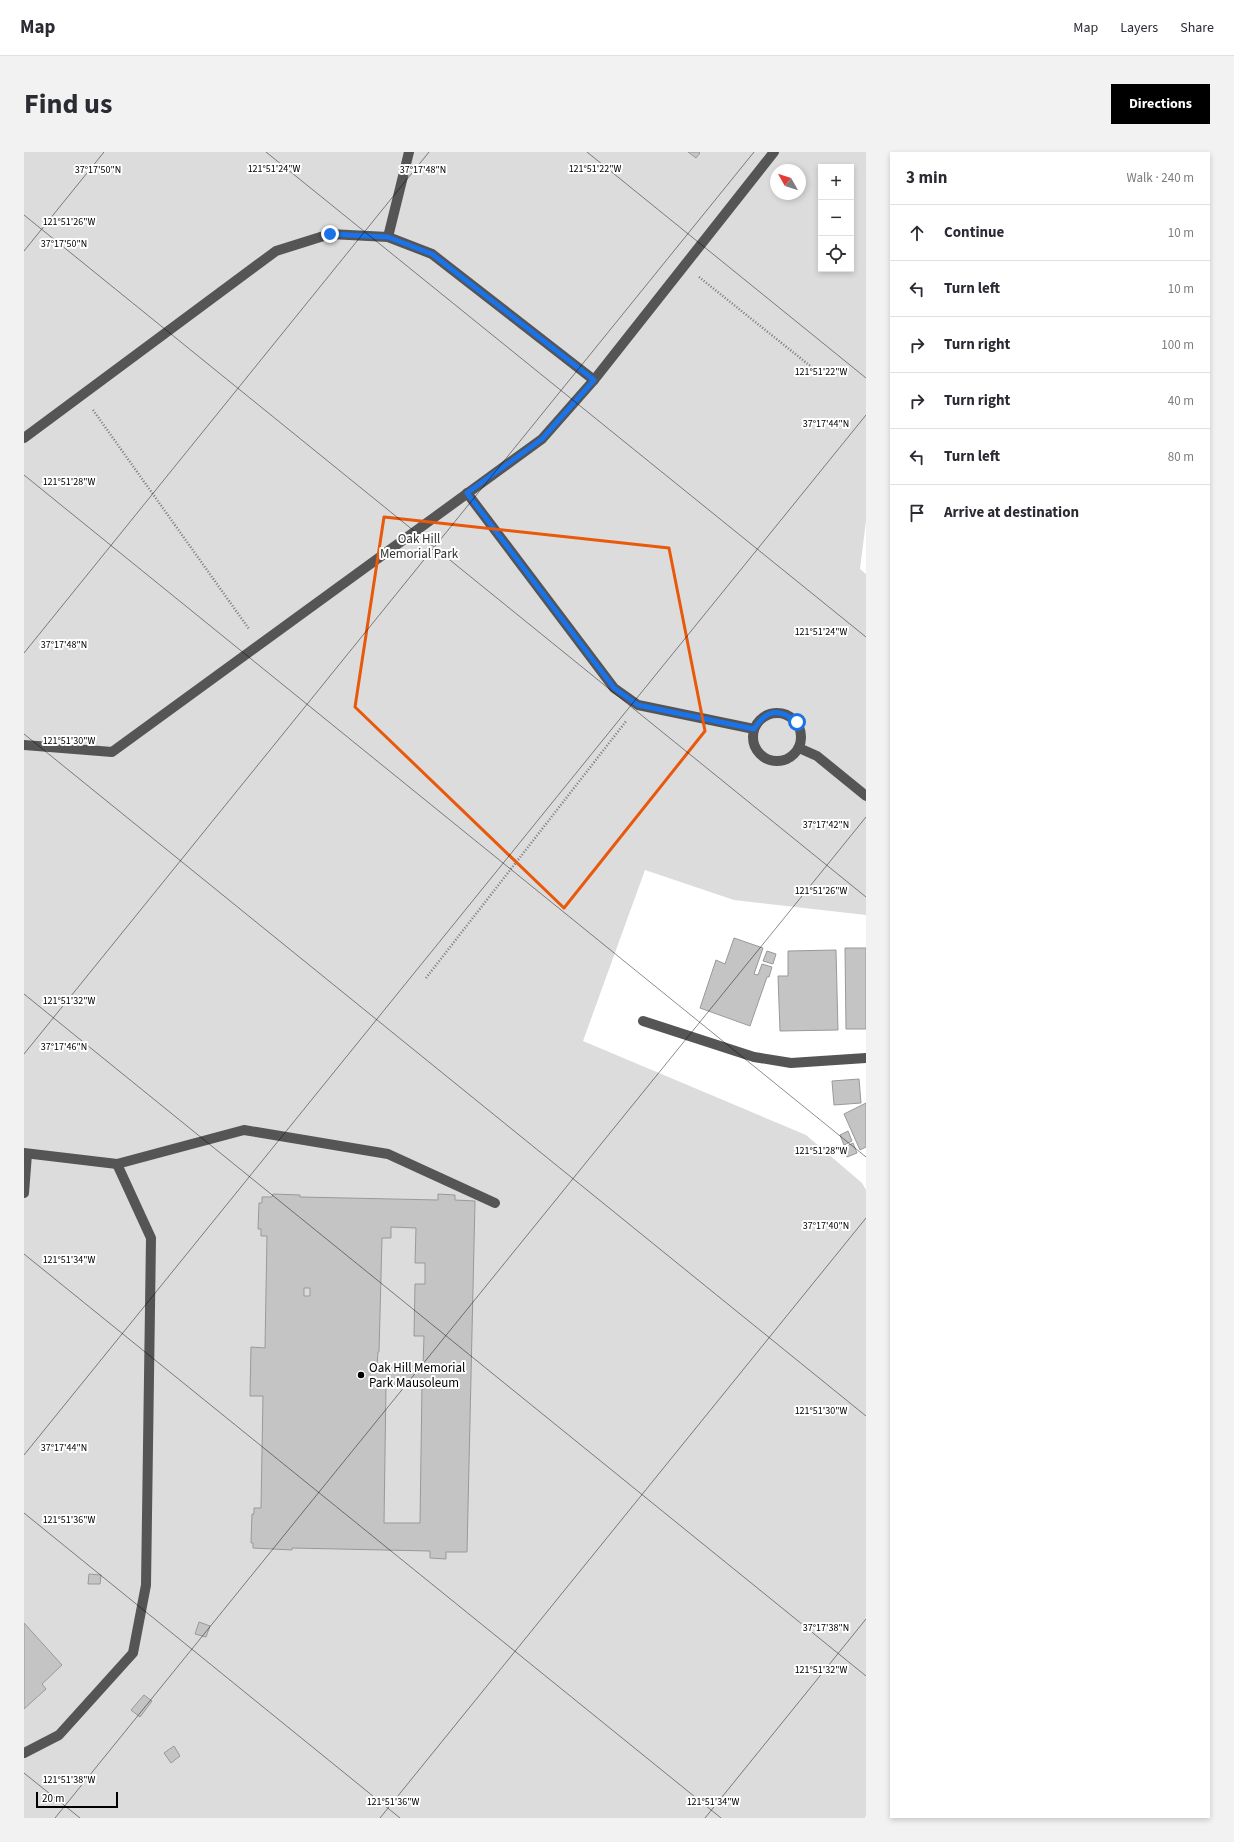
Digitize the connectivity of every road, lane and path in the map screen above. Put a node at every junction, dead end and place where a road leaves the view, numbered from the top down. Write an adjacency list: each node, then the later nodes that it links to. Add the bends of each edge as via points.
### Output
1 (409, 152): 3 (lane)
2 (774, 152): 4 (lane)
3 (388, 237): 6 (lane, via 432,254); 7 (lane, via 330,234 276,251)
4 (684, 265): 5 (path); 6 (lane)
5 (814, 369)
6 (594, 380): 9 (lane, via 542,439)
7 (82, 395): 8 (lane); 10 (path)
8 (24, 438)
9 (467, 493): 10 (lane); 11 (lane, via 614,688)
10 (259, 644): 13 (lane, via 112,752)
11 (638, 705): 12 (lane); 16 (path)
12 (754, 729): 14 (lane, via 754,744 762,756 775,761 790,758); 14 (lane, via 761,718 773,712 786,714 797,722 802,734)
13 (24, 745)
14 (799, 748): 15 (lane, via 817,756)
15 (866, 796)
16 (426, 978)
17 (643, 1021): 18 (lane, via 754,1056 791,1063)
18 (866, 1058)
19 (26, 1153): 20 (lane); 21 (lane)
20 (117, 1164): 22 (lane, via 244,1130 388,1154); 23 (lane, via 151,1238 146,1585 133,1653 59,1735)
21 (24, 1193)
22 (496, 1204)
23 (24, 1753)

